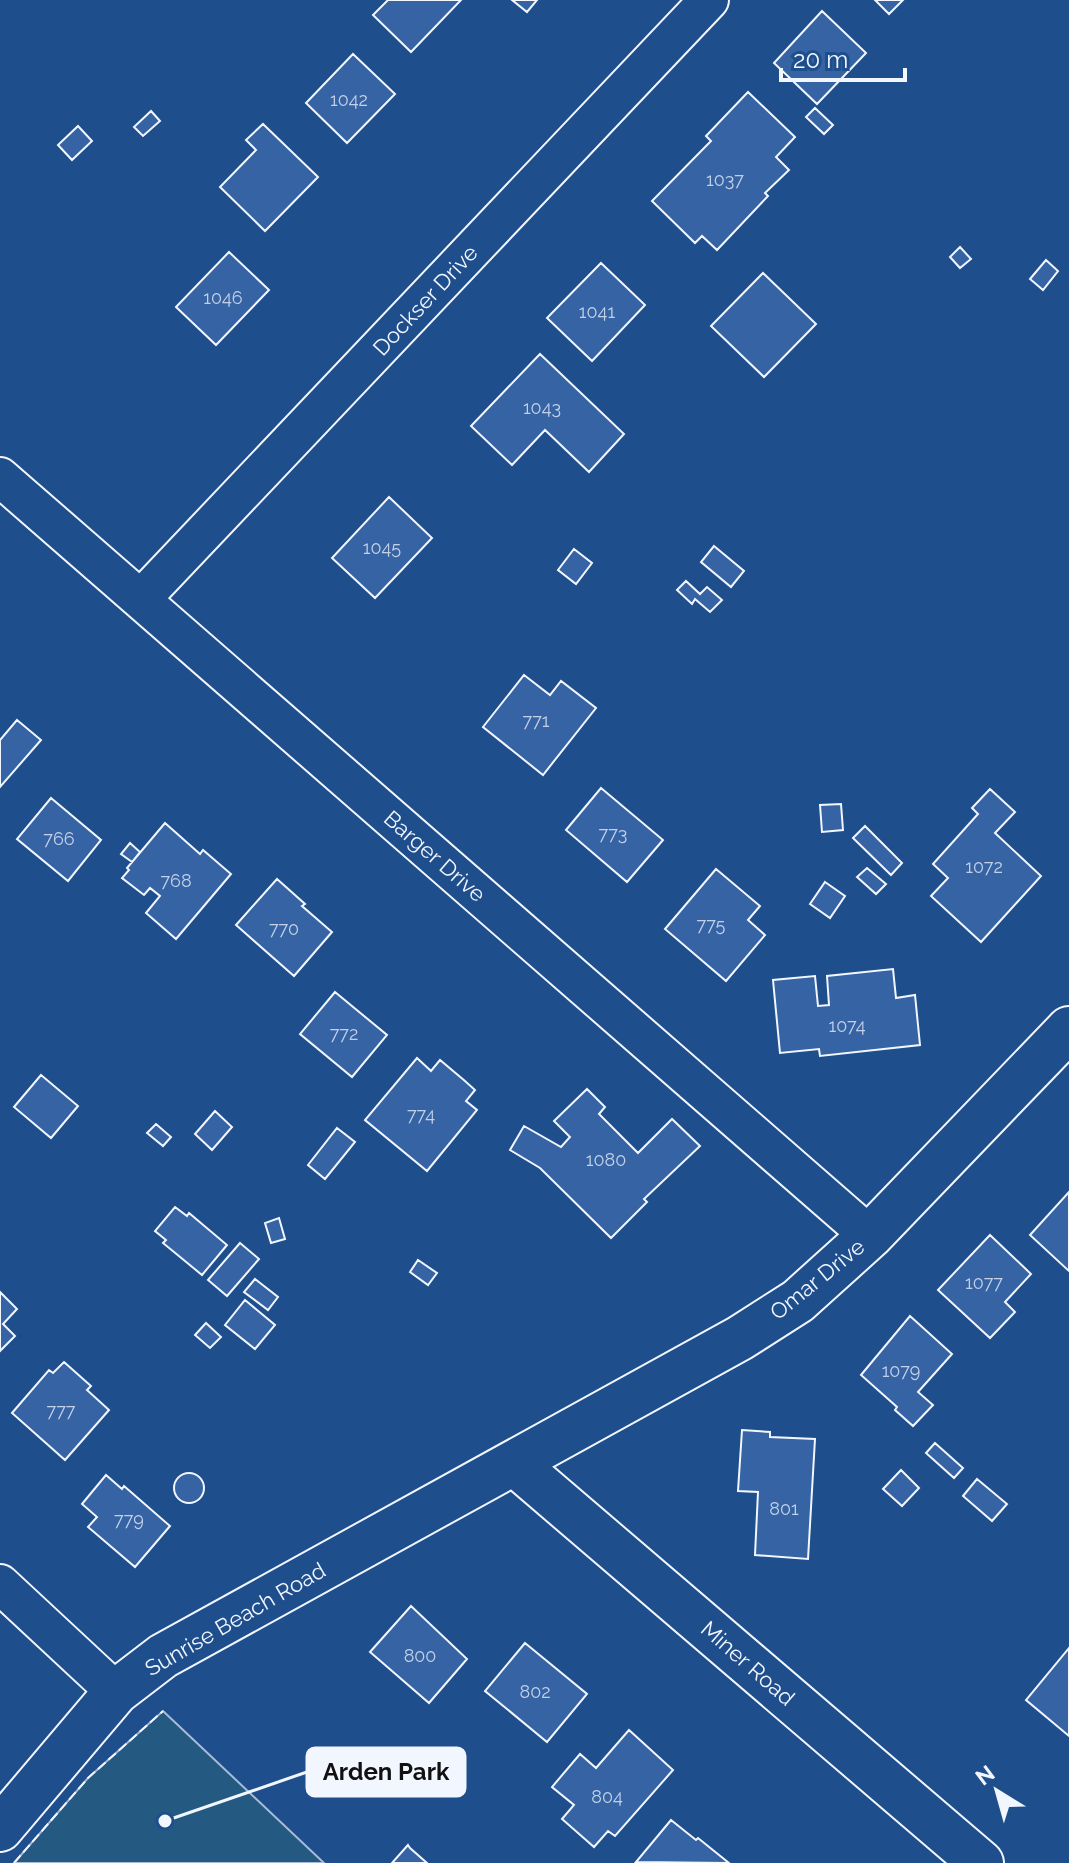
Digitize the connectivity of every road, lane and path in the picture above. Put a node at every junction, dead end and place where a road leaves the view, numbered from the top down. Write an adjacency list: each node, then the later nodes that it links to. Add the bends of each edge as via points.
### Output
1 (709, 0): 3 (street, Dockser Drive)
2 (0, 477): 3 (street, Barger Drive)
3 (141, 599): 5 (street, Barger Drive)
4 (1069, 1029): 5 (street, Omar Drive)
5 (870, 1236): 6 (street, Omar Drive, via 798,1301 740,1338)
6 (514, 1463): 8 (street, Sunrise Beach Road, via 163,1656); 10 (street, Miner Road)
7 (0, 1584): 8 (street)
8 (116, 1692): 9 (street, Sunrise Beach Road)
9 (0, 1829)
10 (981, 1863)

